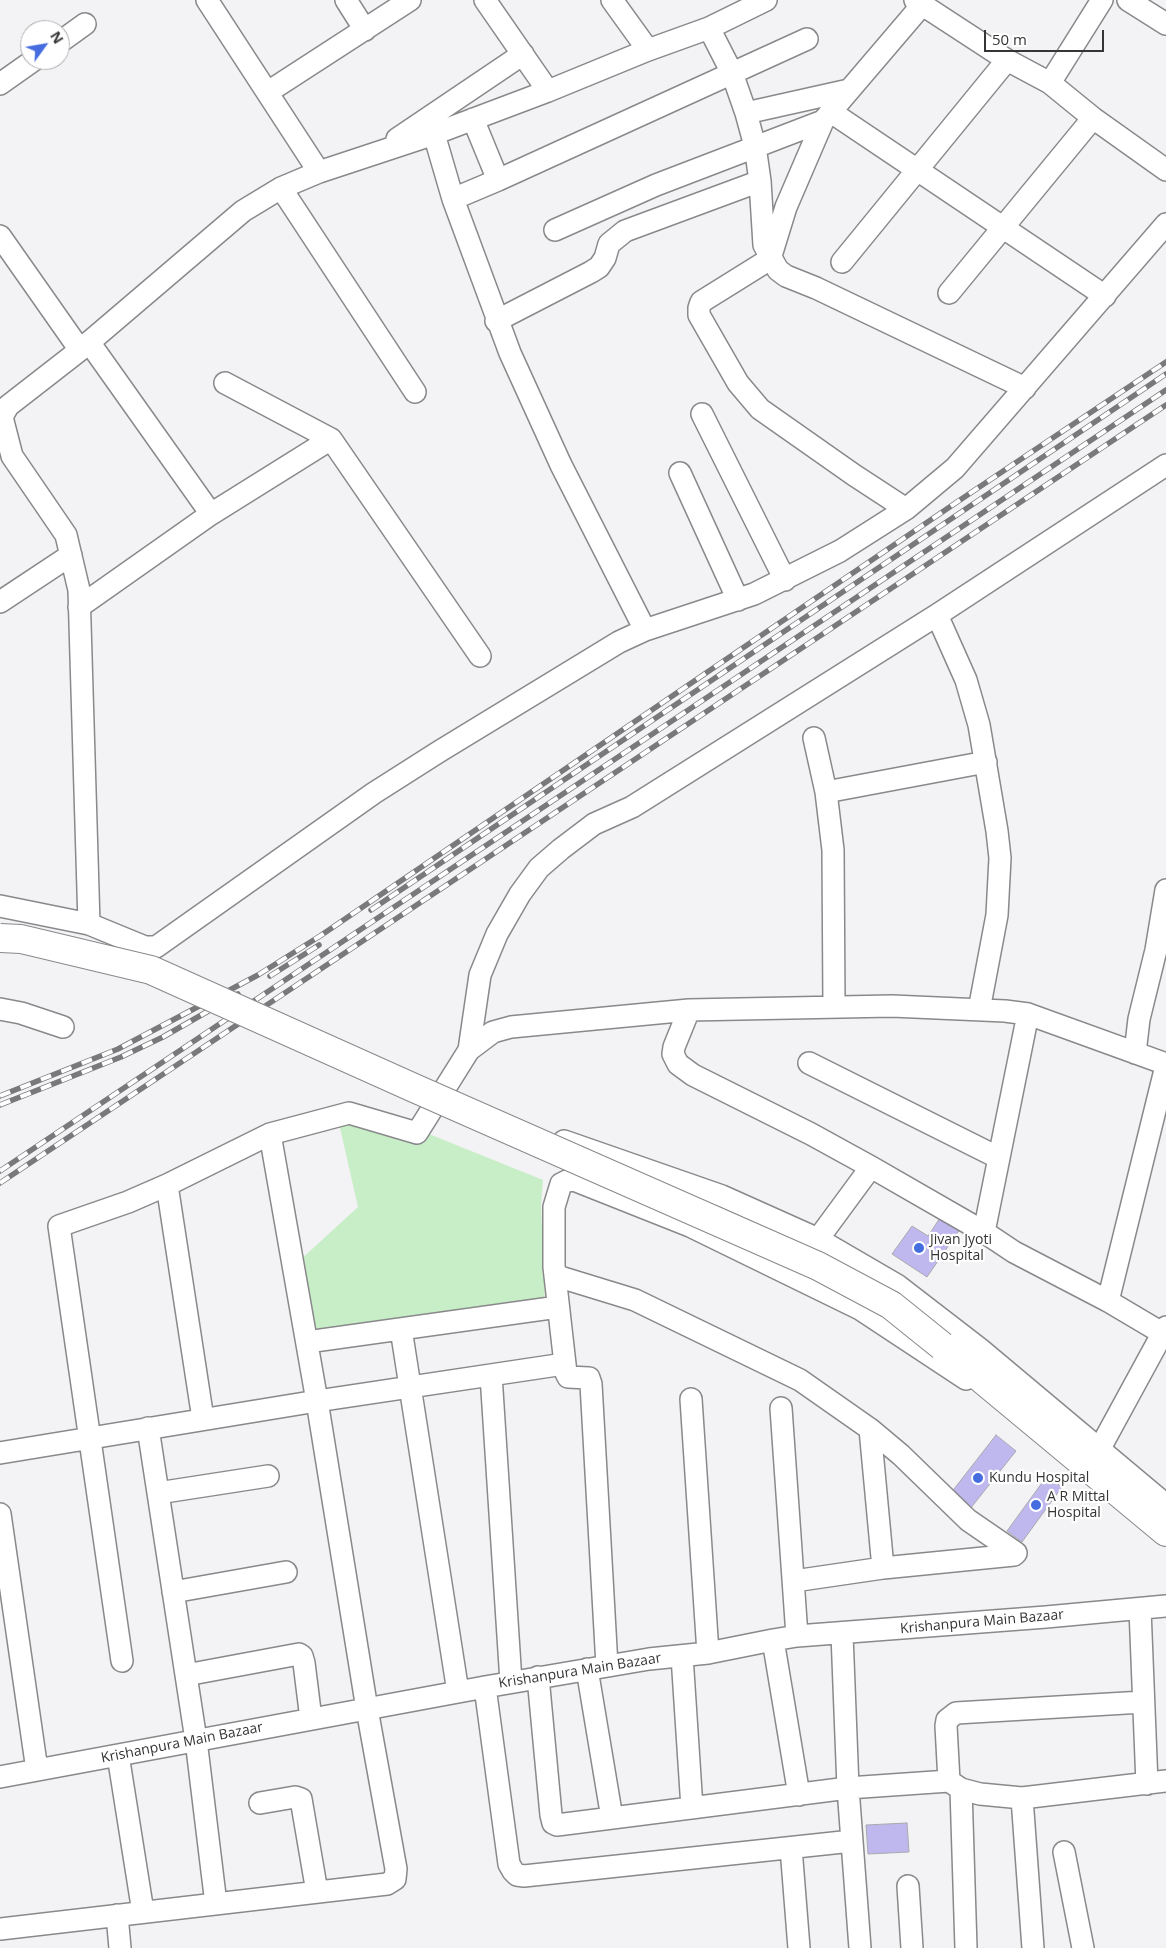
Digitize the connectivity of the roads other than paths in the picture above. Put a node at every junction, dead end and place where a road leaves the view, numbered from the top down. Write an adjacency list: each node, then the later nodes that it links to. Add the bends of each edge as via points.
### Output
1 (206, 0): 25 (street)
2 (346, 0): 13 (street)
3 (410, 0): 13 (street)
4 (486, 0): 17 (street)
5 (612, 0): 16 (street)
6 (766, 0): 12 (street)
7 (1102, 0): 21 (street)
8 (1128, 0): 11 (street)
9 (918, 3): 18 (street); 23 (street)
10 (85, 24): 14 (street)
11 (1166, 24)
12 (709, 28): 16 (street); 20 (street)
13 (365, 30): 25 (street)
14 (70, 35)
15 (807, 39): 20 (street)
16 (648, 50): 24 (street)
17 (523, 54): 24 (street); 32 (street)
18 (1008, 60): 21 (street); 33 (street)
19 (20, 70): 22 (street)
20 (732, 73): 26 (street); 36 (street)
21 (1050, 83): 28 (street)
22 (0, 84)
23 (849, 90): 26 (street); 27 (street)
24 (548, 91): 29 (street)
25 (268, 92): 35 (street)
26 (746, 113): 31 (street)
27 (827, 116): 31 (street); 33 (street); 44 (street, via 786,207)
28 (1093, 118): 34 (street); 41 (street)
29 (473, 119): 30 (street); 36 (street)
30 (434, 134): 32 (street); 39 (street)
31 (755, 146): 37 (street); 42 (street)
32 (376, 153): 35 (street)
33 (917, 170): 41 (street); 45 (street)
34 (1166, 170)
35 (319, 172): 38 (street)
36 (498, 180): 39 (street)
37 (760, 181): 44 (street, via 764,245); 48 (street, via 625,231 609,244 605,258 592,272)
38 (281, 188): 49 (street, via 243,211); 52 (street)
39 (453, 199): 48 (street)
40 (1166, 224): 47 (street)
41 (1002, 228): 46 (street); 47 (street)
42 (555, 230)
43 (0, 236): 49 (street)
44 (770, 259): 51 (street, via 786,276); 59 (street, via 702,302 698,308 699,315 738,383 760,409)
45 (842, 262)
46 (949, 293)
47 (1105, 296): 51 (street)
48 (496, 321): 67 (street, via 561,465)
49 (85, 346): 54 (street, via 8,406 2,416); 60 (street)
50 (225, 383): 55 (street)
51 (1025, 388): 59 (street, via 954,468)
52 (416, 392)
53 (702, 414): 62 (street)
54 (3, 428): 56 (street)
55 (331, 440): 60 (street); 68 (street)
56 (6, 460): 61 (street, via 66,535)
57 (1166, 466): 66 (street)
58 (680, 474): 63 (street)
59 (906, 509): 62 (street, via 840,551)
60 (211, 514): 65 (street)
61 (71, 555): 64 (street); 65 (street, via 79,590)
62 (785, 580): 63 (street)
63 (738, 600): 67 (street)
64 (0, 602)
65 (79, 607): 74 (street)
66 (937, 615): 70 (street, via 966,680); 82 (street, via 632,807 594,824 539,868 497,934 485,962 477,988)
67 (645, 630): 74 (street, via 619,642 390,783 156,947 145,947)
68 (480, 656)
69 (814, 738): 71 (street)
70 (986, 762): 71 (street); 79 (street, via 997,831 1000,882 997,915)
71 (826, 792): 76 (street, via 834,877)
72 (1166, 890): 83 (street, via 1156,950 1139,1018)
73 (0, 906): 74 (street)
74 (89, 924)
75 (0, 938): 104 (main road, bridge, via 21,939 151,970 818,1266 891,1305)
76 (834, 1006): 78 (street); 79 (street)
77 (0, 1009): 81 (street)
78 (689, 1010): 82 (street, via 510,1027 493,1032); 89 (street, via 674,1047 673,1054 678,1064 693,1075)
79 (978, 1010): 80 (street)
80 (1028, 1014): 83 (street); 88 (street)
81 (63, 1027)
82 (469, 1050): 86 (street)
83 (1135, 1053): 85 (street)
84 (810, 1063): 88 (street)
85 (1166, 1065): 94 (street)
86 (443, 1092): 87 (street, via 417,1133 349,1113); 92 (street, via 563,1141 722,1196)
87 (270, 1134): 90 (street); 98 (street)
88 (1000, 1158): 91 (street)
89 (871, 1166): 91 (street); 92 (street)
90 (167, 1185): 106 (street); 109 (street, via 60,1226)
91 (984, 1232): 94 (street, via 1014,1252)
92 (818, 1239): 110 (street, via 897,1285 980,1349)
93 (554, 1267): 95 (street); 104 (street, via 554,1206 561,1184 574,1180 690,1226 860,1309 958,1375); 108 (street, via 560,1277 635,1300 800,1380)
94 (1108, 1301): 97 (street)
95 (558, 1307): 96 (street); 99 (street)
96 (402, 1329): 98 (street); 101 (street)
97 (1164, 1330): 110 (street)
98 (307, 1342): 103 (street)
99 (564, 1364): 100 (street); 128 (street, via 568,1377 585,1377 592,1384)
100 (491, 1375): 101 (street); 131 (street)
101 (411, 1387): 103 (street); 133 (street)
102 (691, 1399): 125 (street)
103 (317, 1401): 106 (street); 135 (street)
104 (1014, 1406): 115 (main road)
105 (781, 1408): 118 (street)
106 (203, 1419): 107 (street)
107 (148, 1428): 109 (street); 113 (street)
108 (870, 1429): 116 (street); 116 (street, via 901,1454 968,1520 1016,1553)
109 (90, 1438): 111 (street); 127 (street)
110 (1099, 1450): 115 (street)
111 (0, 1453)
112 (268, 1476): 113 (street)
113 (158, 1493): 119 (street)
114 (0, 1514): 139 (street)
115 (1165, 1522)
116 (883, 1568): 118 (street)
117 (286, 1572): 119 (street)
118 (794, 1581): 123 (street)
119 (173, 1592): 129 (street)
120 (1166, 1606): 121 (street, Krishanpura Main Bazaar)
121 (1140, 1609): 122 (street, Krishanpura Main Bazaar); 134 (street)
122 (842, 1634): 123 (street, Krishanpura Main Bazaar); 143 (street)
123 (797, 1636): 124 (street, Krishanpura Main Bazaar)
124 (772, 1640): 125 (street, Krishanpura Main Bazaar); 144 (street)
125 (708, 1653): 126 (street, Krishanpura Main Bazaar)
126 (682, 1656): 128 (street, Krishanpura Main Bazaar); 147 (street)
127 (122, 1661)
128 (597, 1668): 130 (street, Krishanpura Main Bazaar); 148 (street)
129 (186, 1675): 136 (street, via 298,1654 304,1663); 137 (street)
130 (538, 1677): 131 (street, Krishanpura Main Bazaar); 148 (street, via 554,1823)
131 (511, 1682): 132 (street, Krishanpura Main Bazaar)
132 (485, 1687): 133 (street, Krishanpura Main Bazaar); 150 (street, via 509,1864 518,1874 524,1876)
133 (458, 1692): 135 (street, Krishanpura Main Bazaar)
134 (1144, 1702): 141 (street); 142 (street, via 956,1714 947,1720 946,1726)
135 (367, 1708): 136 (street, Krishanpura Main Bazaar); 153 (street, via 396,1869 395,1879 387,1884)
136 (311, 1719): 137 (street, Krishanpura Main Bazaar)
137 (196, 1740): 138 (street, Krishanpura Main Bazaar); 154 (street)
138 (118, 1755): 139 (street, Krishanpura Main Bazaar); 155 (street)
139 (37, 1770): 140 (street, Krishanpura Main Bazaar)
140 (0, 1777)
141 (1157, 1783): 145 (street)
142 (955, 1785): 143 (street); 145 (street, via 980,1794); 162 (street)
143 (848, 1788): 144 (street); 149 (street)
144 (799, 1795): 147 (street)
145 (1022, 1798): 163 (street)
146 (260, 1803): 153 (street, via 301,1798)
147 (692, 1808): 148 (street)
148 (612, 1818)
149 (852, 1841): 150 (street); 160 (street)
150 (791, 1848): 159 (street)
151 (1064, 1852): 164 (street)
152 (908, 1886): 161 (street)
153 (317, 1892): 154 (street)
154 (216, 1904): 155 (street)
155 (142, 1912): 156 (street)
156 (117, 1915): 157 (street); 158 (street)
157 (0, 1928)
158 (120, 1948)
159 (799, 1948)
160 (860, 1948)
161 (912, 1948)
162 (966, 1948)
163 (1033, 1948)
164 (1083, 1948)

